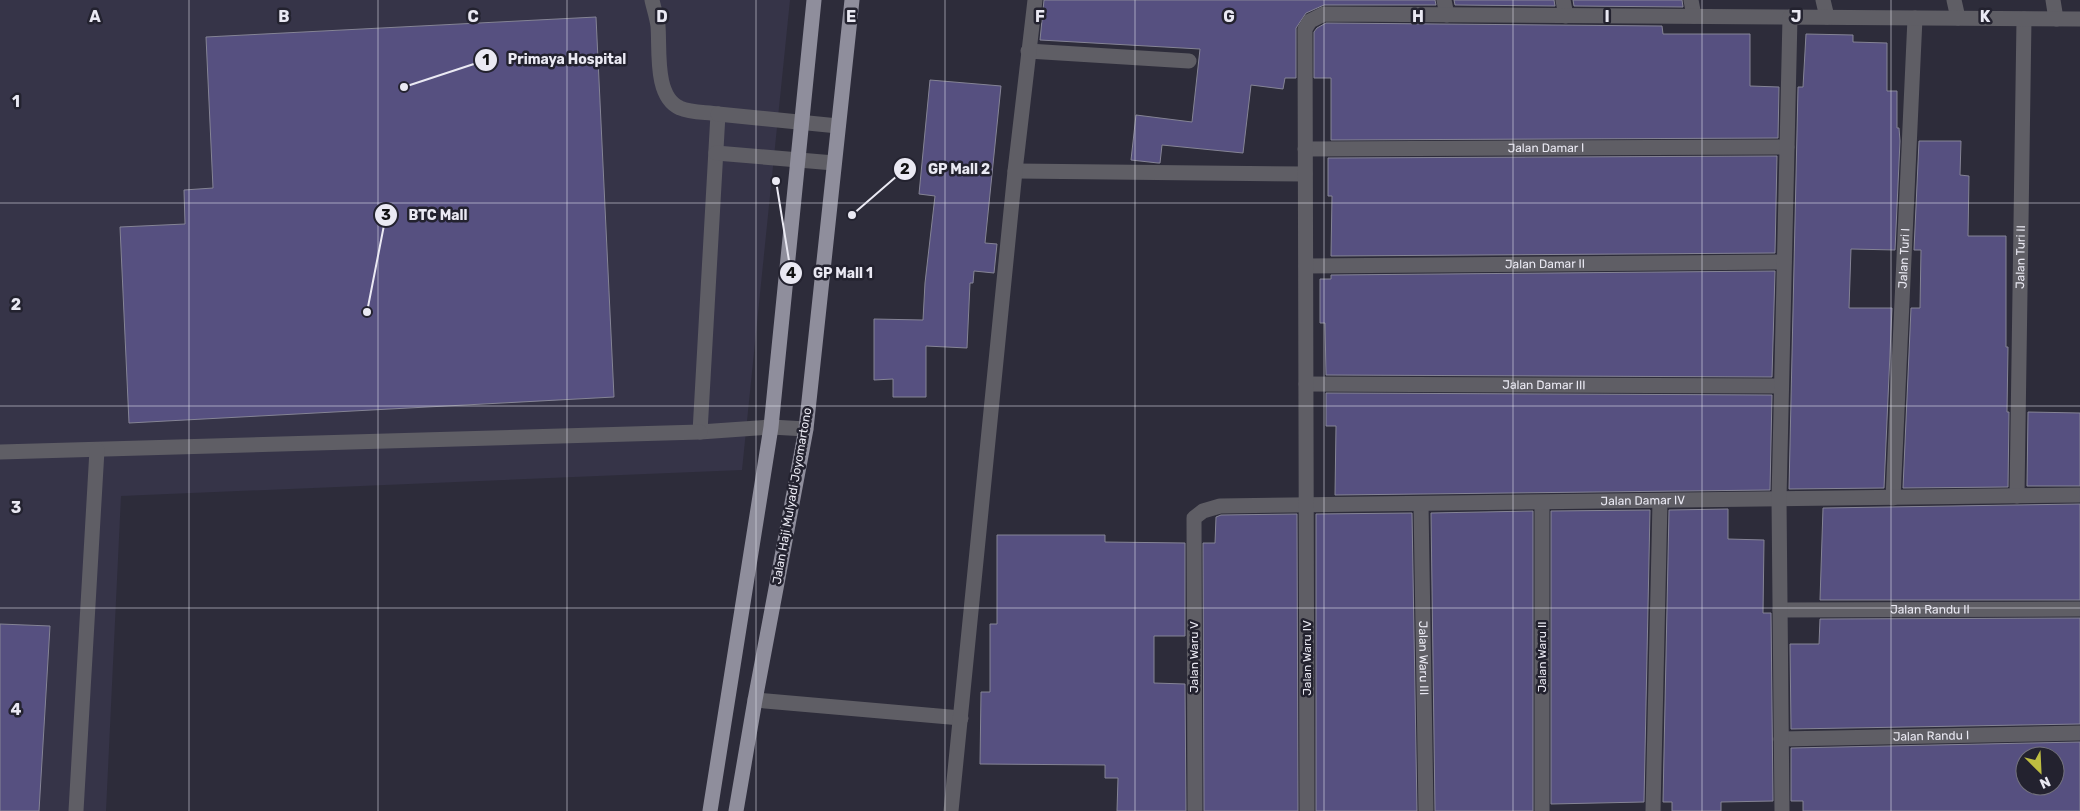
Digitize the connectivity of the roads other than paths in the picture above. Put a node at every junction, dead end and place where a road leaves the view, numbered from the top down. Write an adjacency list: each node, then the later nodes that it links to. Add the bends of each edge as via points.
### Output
1 (652, 0): 23 (street, via 658,24 660,79 664,90 680,109)
2 (814, 0): 24 (main road)
3 (852, 0): 25 (main road, Jalan Haji Mulyadi Joyomartono)
4 (1036, 0): 21 (street)
5 (1563, 0): 12 (street)
6 (1691, 0): 13 (street)
7 (1823, 0): 15 (street)
8 (1954, 0): 17 (street)
9 (2053, 0): 19 (street)
10 (1323, 7): 11 (street); 27 (street, Jalan Waru IV, via 1305,29)
11 (1445, 7): 12 (street)
12 (1566, 16): 13 (street)
13 (1694, 16): 14 (street)
14 (1790, 17): 15 (street); 26 (street)
15 (1827, 17): 16 (street)
16 (1915, 18): 17 (street); 44 (street, Jalan Turi I)
17 (1958, 18): 18 (street)
18 (2024, 18): 19 (street); 43 (street, Jalan Turi II)
19 (2056, 19): 20 (street)
20 (2080, 19)
21 (1028, 50): 22 (street); 31 (street)
22 (1189, 61)
23 (718, 114): 24 (street); 28 (street)
24 (800, 123): 25 (street); 29 (main road)
25 (838, 126): 30 (main road, Jalan Haji Mulyadi Joyomartono)
26 (1787, 147): 27 (street, Jalan Damar I); 33 (street)
27 (1305, 149): 32 (street, Jalan Waru IV)
28 (716, 153): 29 (street); 39 (street)
29 (797, 159): 30 (street); 37 (main road)
30 (834, 162): 38 (main road, Jalan Haji Mulyadi Joyomartono)
31 (1015, 171): 32 (street); 54 (street)
32 (1305, 174): 34 (street, Jalan Waru IV)
33 (1784, 262): 34 (street, Jalan Damar II); 36 (street)
34 (1306, 266): 35 (street, Jalan Waru IV)
35 (1306, 384): 36 (street, Jalan Damar III); 49 (street, Jalan Waru IV)
36 (1781, 386): 45 (street)
37 (770, 427): 38 (street); 39 (street); 58 (main road)
38 (806, 429): 53 (main road, Jalan Haji Mulyadi Joyomartono)
39 (700, 432): 40 (street)
40 (97, 450): 41 (street); 57 (street)
41 (0, 452)
42 (2080, 495): 43 (street, Jalan Damar IV)
43 (2017, 496): 44 (street, Jalan Damar IV)
44 (1893, 498): 45 (street, Jalan Damar IV)
45 (1779, 499): 46 (street, Jalan Damar IV); 52 (street)
46 (1660, 501): 47 (street, Jalan Damar IV); 65 (street)
47 (1542, 503): 48 (street, Jalan Damar IV); 64 (street, Jalan Waru II)
48 (1421, 504): 49 (street, Jalan Damar IV); 63 (street, Jalan Waru III)
49 (1306, 506): 50 (street, Jalan Damar IV, via 1220,506); 62 (street, Jalan Waru IV)
50 (1206, 510): 61 (street, Jalan Waru V, via 1194,518)
51 (2080, 609): 52 (street, Jalan Randu II)
52 (1780, 610): 56 (street)
53 (755, 700): 54 (street); 59 (main road, Jalan Haji Mulyadi Joyomartono)
54 (961, 718): 60 (street)
55 (2080, 733): 56 (street, Jalan Randu I)
56 (1782, 738): 66 (street)
57 (76, 811)
58 (710, 811)
59 (736, 811)
60 (951, 811)
61 (1195, 811)
62 (1308, 811)
63 (1426, 811)
64 (1542, 811)
65 (1653, 811)
66 (1782, 811)

